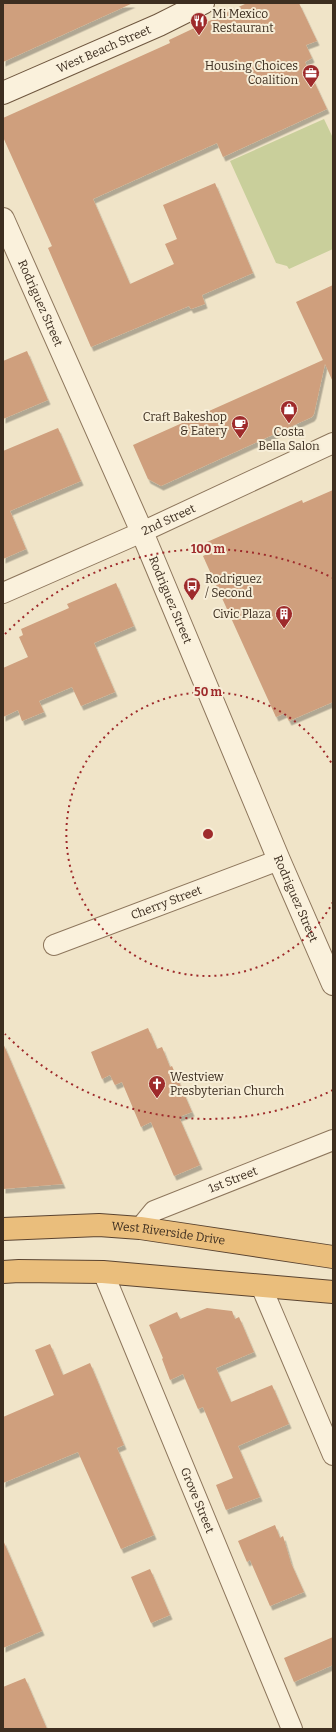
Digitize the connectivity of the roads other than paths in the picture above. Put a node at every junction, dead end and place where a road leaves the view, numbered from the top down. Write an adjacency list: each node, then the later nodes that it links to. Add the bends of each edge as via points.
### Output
1 (203, 3): 2 (street, West Beach Street)
2 (3, 92)
3 (3, 219): 5 (street, Rodriguez Street)
4 (333, 443): 5 (street, 2nd Street)
5 (142, 532): 6 (street, 2nd Street); 7 (street, Rodriguez Street)
6 (3, 593)
7 (279, 860): 8 (street, Cherry Street); 9 (street, Rodriguez Street)
8 (54, 945)
9 (333, 984)
10 (333, 1140): 11 (street, 1st Street, via 154,1210)
11 (140, 1228): 12 (highway, West Riverside Drive, via 100,1225); 13 (highway, West Riverside Drive)
12 (3, 1229)
13 (333, 1257)
14 (3, 1272): 15 (highway)
15 (103, 1272): 16 (highway); 19 (street, Grove Street)
16 (261, 1286): 17 (highway); 18 (street)
17 (333, 1292)
18 (333, 1455)
19 (292, 1729)

